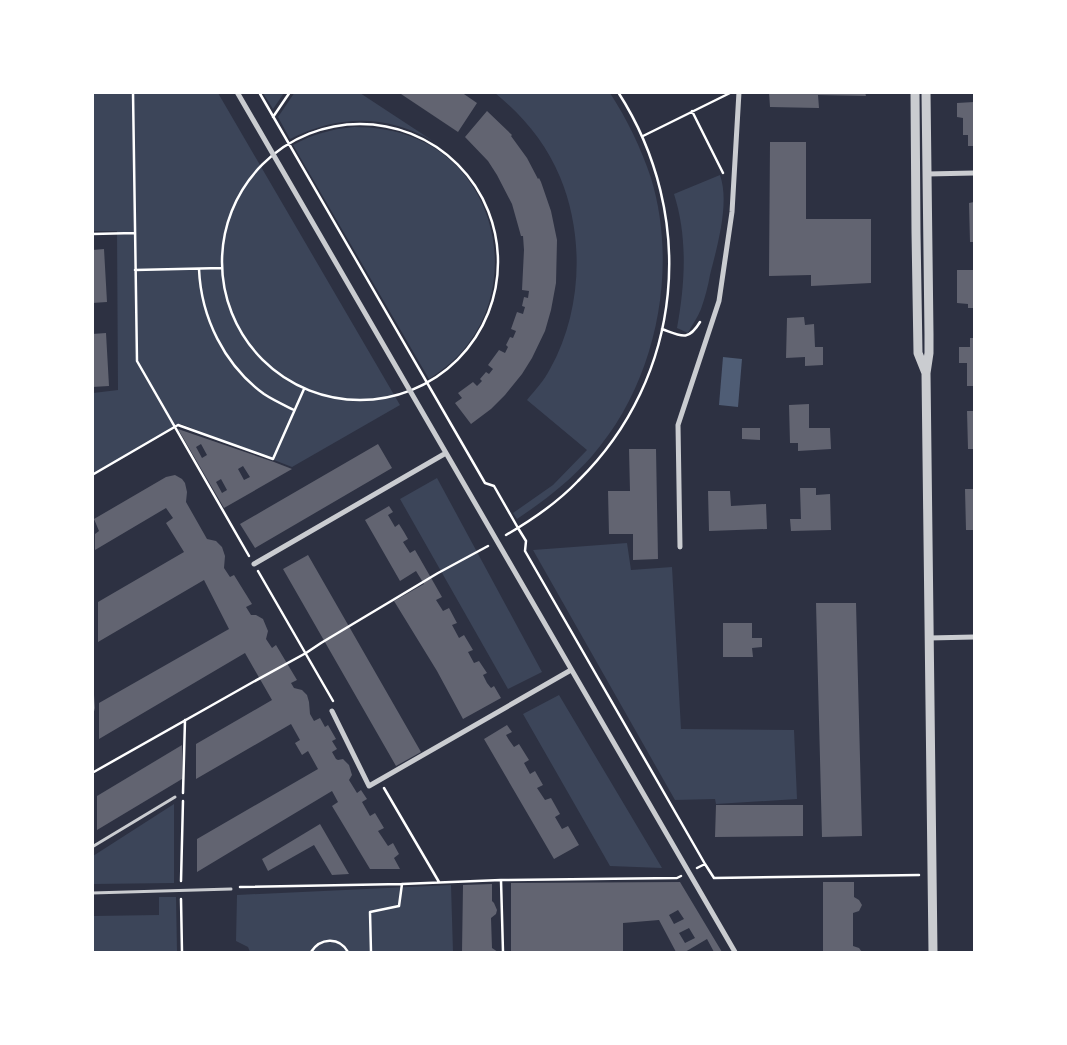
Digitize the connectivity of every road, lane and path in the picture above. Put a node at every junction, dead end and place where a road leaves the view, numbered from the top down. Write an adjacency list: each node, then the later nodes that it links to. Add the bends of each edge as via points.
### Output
1 (133, 92): 19 (path)
2 (237, 92): 14 (street)
3 (259, 92): 11 (path)
4 (290, 92): 11 (path)
5 (618, 92): 12 (path)
6 (731, 92): 10 (path)
7 (739, 92): 35 (street, via 732,212 719,301 678,425)
8 (915, 92): 25 (street, via 918,353)
9 (926, 92): 15 (street)
10 (692, 112): 12 (path); 17 (path)
11 (273, 117): 13 (path)
12 (642, 136): 24 (path, via 657,174 667,223 670,268)
13 (289, 143): 14 (path); 26 (path); 26 (path, via 329,127 371,124 392,127 431,143 448,156 474,184 484,201 496,237 498,256 492,304 470,346 451,367)
14 (273, 154): 20 (path, via 257,169 234,205 227,224); 28 (street)
15 (927, 174): 16 (street); 25 (street, via 929,352)
16 (974, 174)
17 (725, 178)
18 (92, 234): 19 (path)
19 (135, 234): 22 (path)
20 (222, 268): 21 (path); 27 (path, via 224,288 238,328 264,361 280,375)
21 (199, 269): 22 (path); 29 (path, via 206,313 226,354 256,387)
22 (135, 270): 30 (path, via 137,361)
23 (702, 317): 24 (path, via 690,335)
24 (662, 329): 33 (path, via 642,392 610,444 577,482)
25 (926, 373): 38 (street)
26 (427, 383): 28 (path); 33 (path, via 485,483 494,486)
27 (304, 388): 28 (path, via 334,398 354,400 392,397); 29 (path)
28 (410, 391): 31 (street)
29 (294, 410): 30 (path, via 273,459 178,425)
30 (175, 427): 32 (path)
31 (446, 453): 34 (street); 36 (street)
32 (92, 475)
33 (518, 528): 34 (path); 48 (path, via 526,541 525,551)
34 (496, 541): 40 (street); 42 (path, via 306,654)
35 (680, 547)
36 (254, 564)
37 (974, 637): 38 (street)
38 (929, 638): 50 (street)
39 (92, 654): 43 (path)
40 (571, 670): 41 (street, via 369,786); 49 (street)
41 (332, 711)
42 (185, 720): 44 (path); 55 (path)
43 (92, 724)
44 (92, 773)
45 (380, 781): 52 (path)
46 (175, 797): 47 (lane)
47 (92, 847)
48 (705, 864): 49 (path); 50 (path, via 714,878)
49 (689, 872): 51 (path, via 677,878); 62 (street)
50 (932, 875): 63 (street)
51 (500, 880): 52 (path); 61 (path)
52 (439, 882): 53 (path)
53 (402, 884): 54 (path, via 242,886); 60 (path, via 399,906 370,912)
54 (231, 889): 55 (lane)
55 (181, 891): 56 (lane); 57 (path)
56 (92, 892)
57 (182, 952)
58 (311, 952): 59 (path, via 328,940 341,944)
59 (348, 952)
60 (371, 952)
61 (503, 952)
62 (735, 952)
63 (933, 952)

